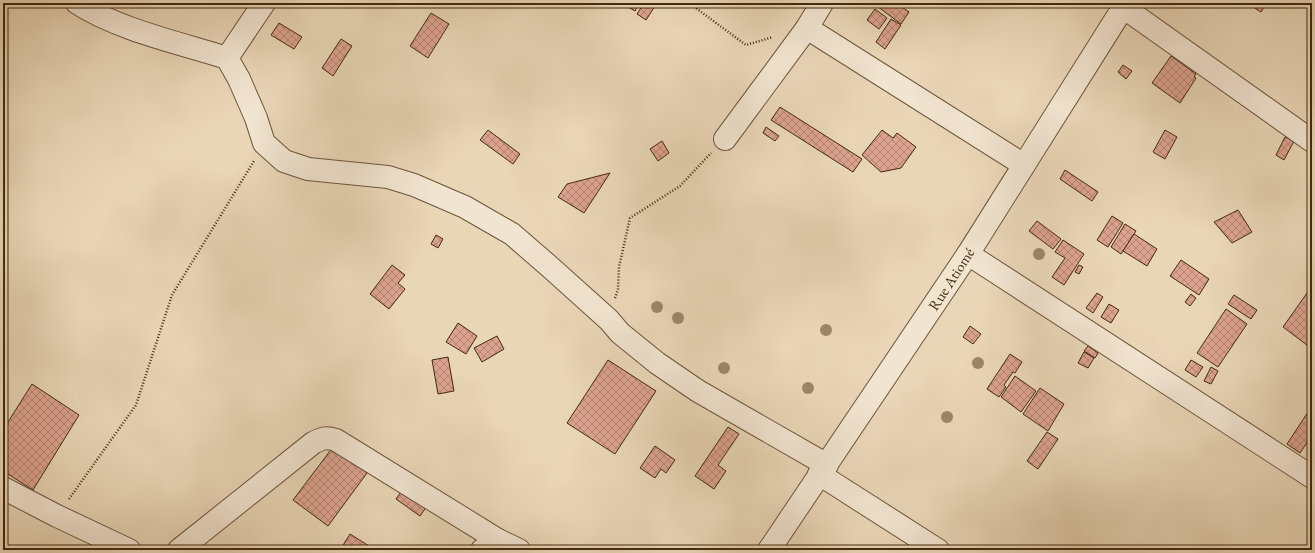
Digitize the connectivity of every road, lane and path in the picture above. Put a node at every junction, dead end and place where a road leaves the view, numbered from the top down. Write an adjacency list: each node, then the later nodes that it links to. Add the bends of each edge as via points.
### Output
1 (77, 3): 8 (street, via 89,11 130,28)
2 (264, 3): 8 (street)
3 (689, 3): 7 (path, via 746,44)
4 (822, 3): 6 (street)
5 (1125, 5): 10 (street); 12 (street, Rue Atiomé)
6 (807, 28): 9 (street); 12 (street)
7 (776, 36)
8 (227, 58): 11 (street, via 256,118)
9 (725, 139): 14 (path, via 680,186 630,218 619,267 618,290)
10 (1312, 141)
11 (264, 143): 14 (street, via 284,161 308,169 388,177 465,207 512,234); 18 (path, via 172,295 136,405)
12 (1024, 165): 13 (street, Rue Atiomé)
13 (968, 254): 15 (street, Rue Atiomé); 16 (street)
14 (609, 320): 15 (street, via 657,362 698,391)
15 (823, 470): 23 (street, Rue Atiomé); 24 (street)
16 (1312, 477)
17 (3, 488): 18 (street)
18 (57, 516): 20 (street)
19 (490, 545): 21 (street, via 328,437 313,443); 22 (street)
20 (129, 550)
21 (179, 550)
22 (519, 550)
23 (769, 550)
24 (938, 550)

